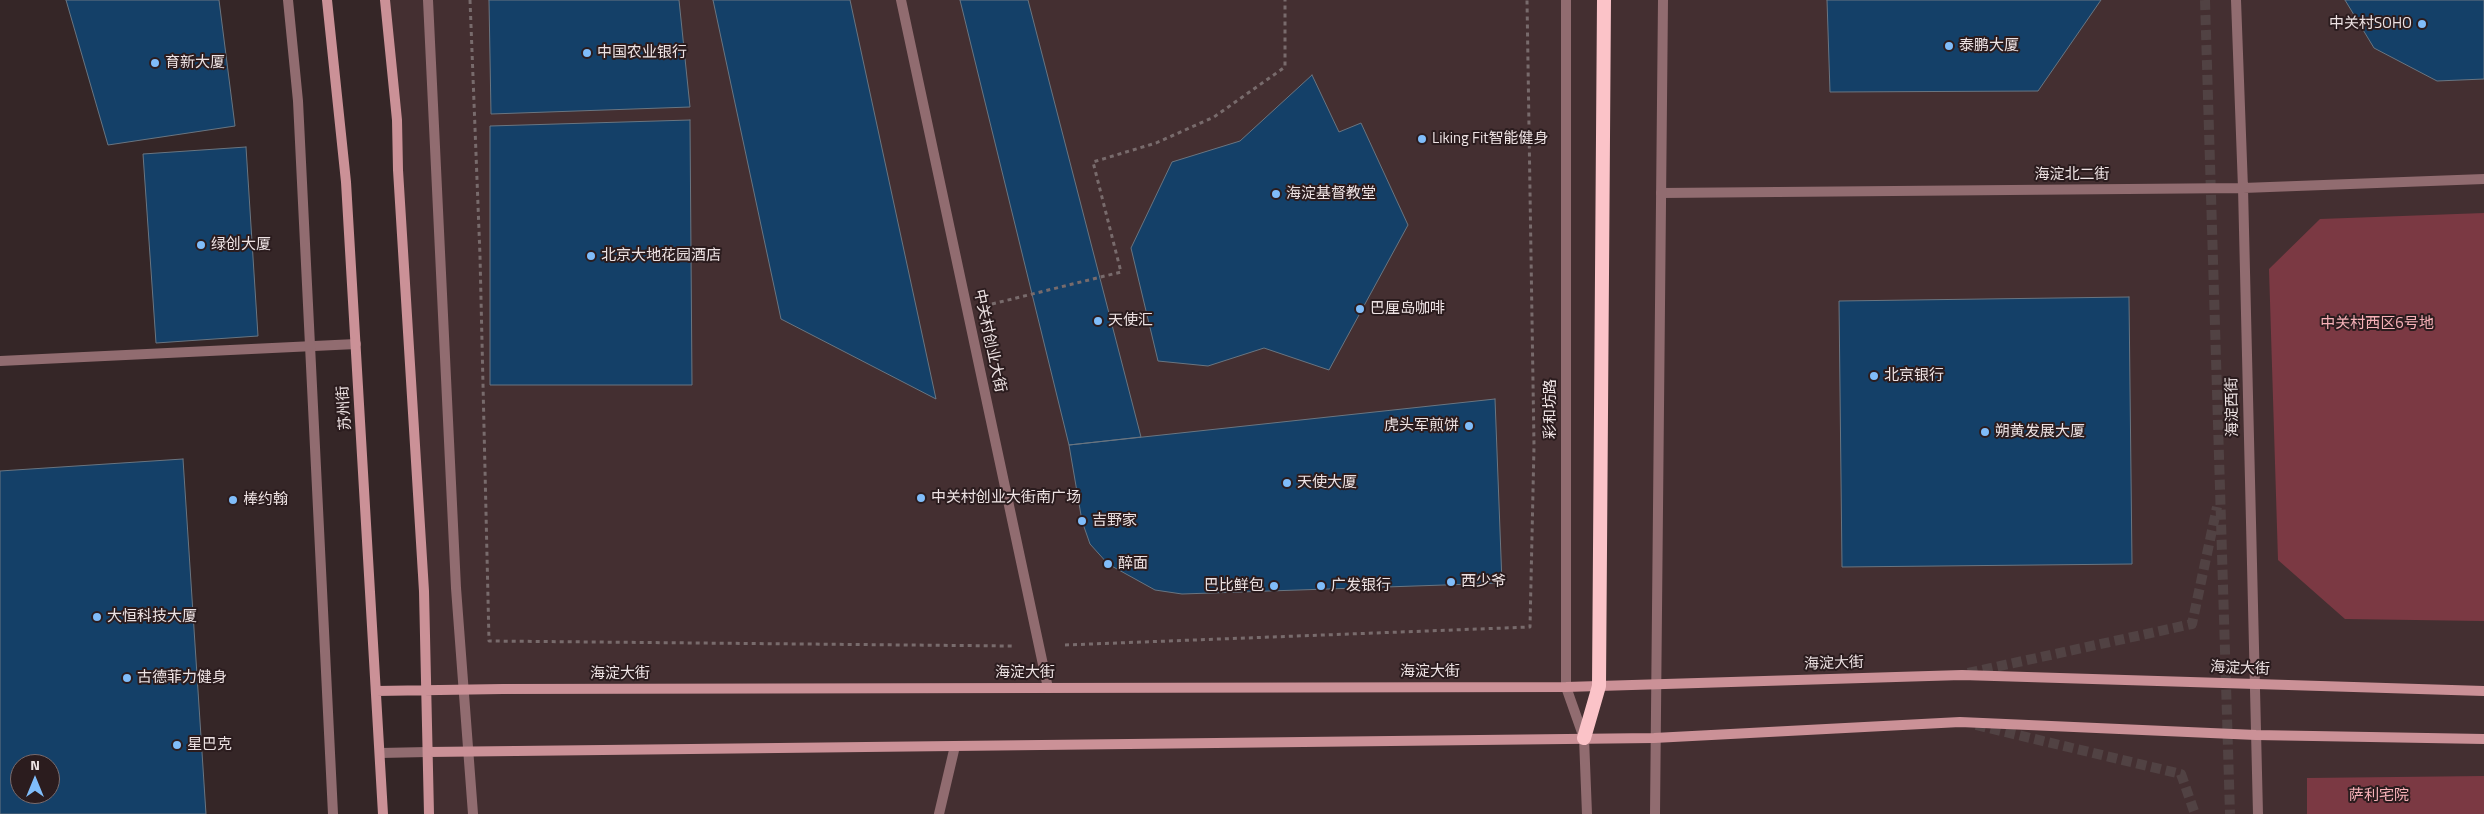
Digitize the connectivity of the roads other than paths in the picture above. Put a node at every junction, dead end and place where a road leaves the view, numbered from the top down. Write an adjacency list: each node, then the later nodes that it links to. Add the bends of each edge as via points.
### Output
1 (288, 0): 14 (street, via 298,101)
2 (327, 0): 13 (main road, 苏州街, via 346,182)
3 (384, 0): 21 (main road, via 397,120 424,591)
4 (428, 0): 22 (street, via 456,588)
5 (901, 0): 20 (street, 中关村创业大街)
6 (1566, 0): 19 (street, 彩和坊路)
7 (1604, 0): 18 (highway)
8 (1663, 0): 12 (street)
9 (2236, 0): 11 (street, 海淀西街)
10 (2484, 179): 11 (street, 海淀北二街)
11 (2243, 188): 12 (street, 海淀北二街); 17 (street, 海淀西街)
12 (1661, 193): 16 (street)
13 (356, 344): 14 (street); 24 (main road, 苏州街)
14 (310, 346): 15 (street); 33 (street)
15 (0, 361)
16 (1655, 685): 17 (main road, 海淀大街, via 1962,674); 18 (main road, 海淀大街); 27 (street)
17 (2254, 685): 23 (main road, 海淀大街); 25 (street, 海淀西街)
18 (1599, 686): 19 (main road, 海淀大街); 26 (highway)
19 (1566, 687): 20 (main road, 海淀大街); 26 (street, 彩和坊路)
20 (1048, 688): 22 (main road, 海淀大街)
21 (426, 690): 22 (main road, 海淀大街); 24 (main road, 海淀大街); 30 (main road)
22 (464, 690): 31 (street)
23 (2484, 691)
24 (376, 692): 32 (main road, 苏州街)
25 (2256, 735): 27 (main road, via 1960,722); 28 (main road); 40 (street, 海淀西街)
26 (1584, 738): 27 (main road); 29 (main road); 38 (street, 彩和坊路)
27 (1654, 738): 39 (street)
28 (2484, 739)
29 (955, 746): 31 (main road); 37 (street)
30 (428, 752): 31 (main road); 32 (street); 35 (main road)
31 (468, 752): 36 (street)
32 (380, 754): 34 (main road, 苏州街)
33 (333, 814)
34 (383, 814)
35 (429, 814)
36 (473, 814)
37 (939, 814)
38 (1587, 814)
39 (1655, 814)
40 (2258, 814)

